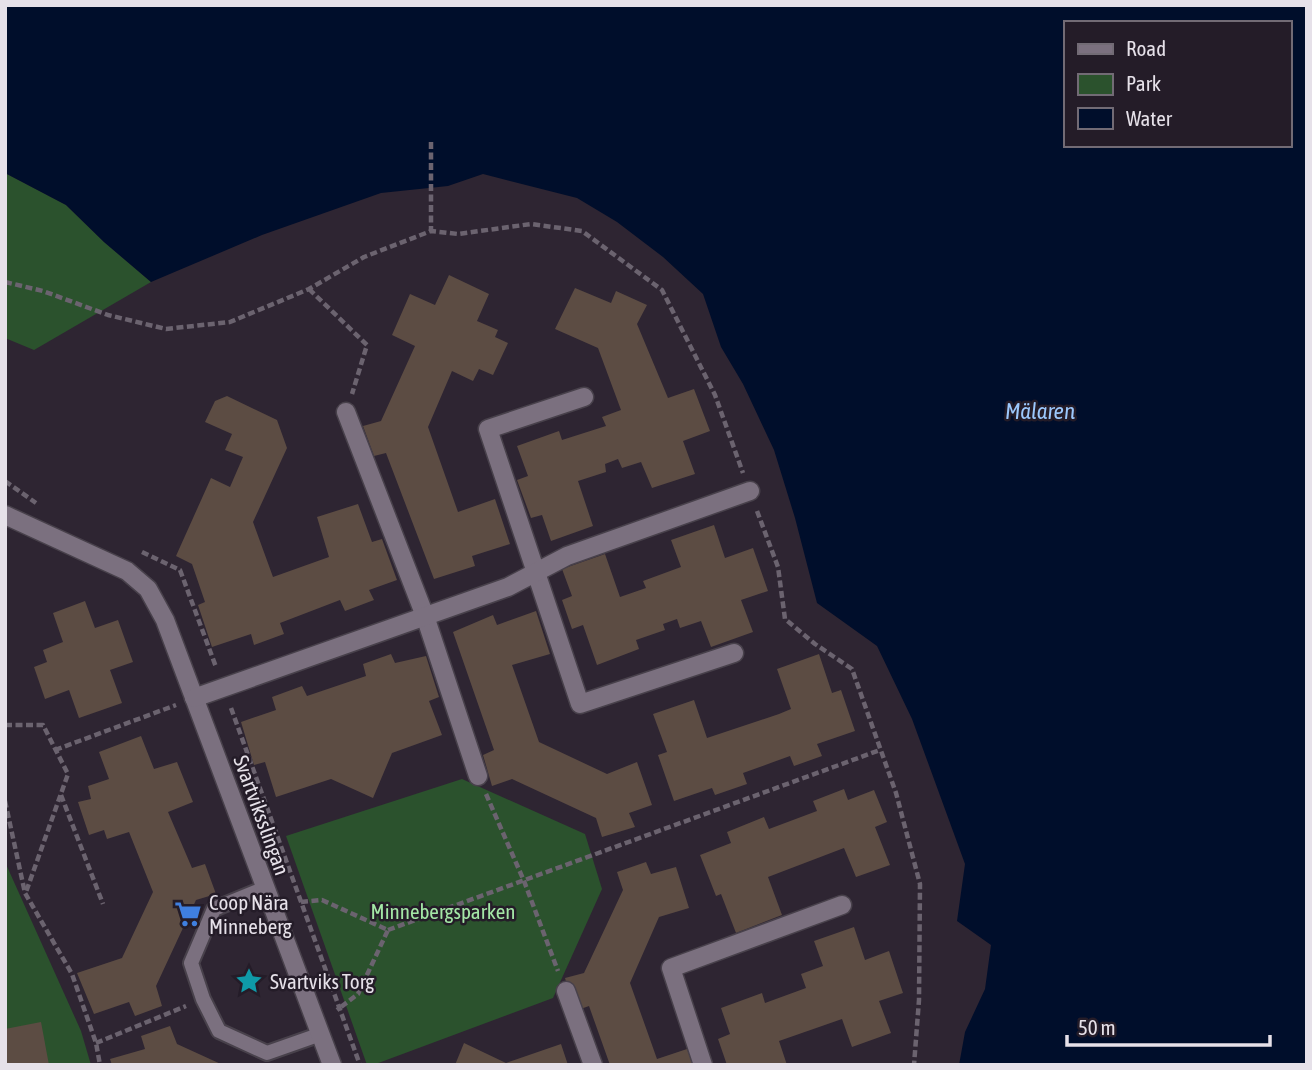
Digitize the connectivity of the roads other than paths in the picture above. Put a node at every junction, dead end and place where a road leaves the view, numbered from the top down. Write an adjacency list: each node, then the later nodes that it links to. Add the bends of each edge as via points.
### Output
1 (584, 397): 5 (street, via 488,429)
2 (346, 412): 6 (street)
3 (750, 491): 5 (street, via 567,556)
4 (5, 515): 8 (street, Svartviksslingan, via 127,571 148,589 165,620)
5 (536, 572): 6 (street, via 508,587); 7 (street, via 580,704)
6 (425, 616): 8 (street); 9 (street)
7 (734, 653)
8 (194, 698): 10 (street, Svartviksslingan)
9 (478, 776)
10 (265, 888): 13 (street, Svartviksslingan); 13 (lane, via 214,909 191,963 203,999 219,1031 267,1053)
11 (842, 905): 16 (street, via 671,968)
12 (566, 991): 15 (street)
13 (321, 1034): 14 (street, Svartviksslingan)
14 (332, 1065)
15 (593, 1065)
16 (703, 1065)

